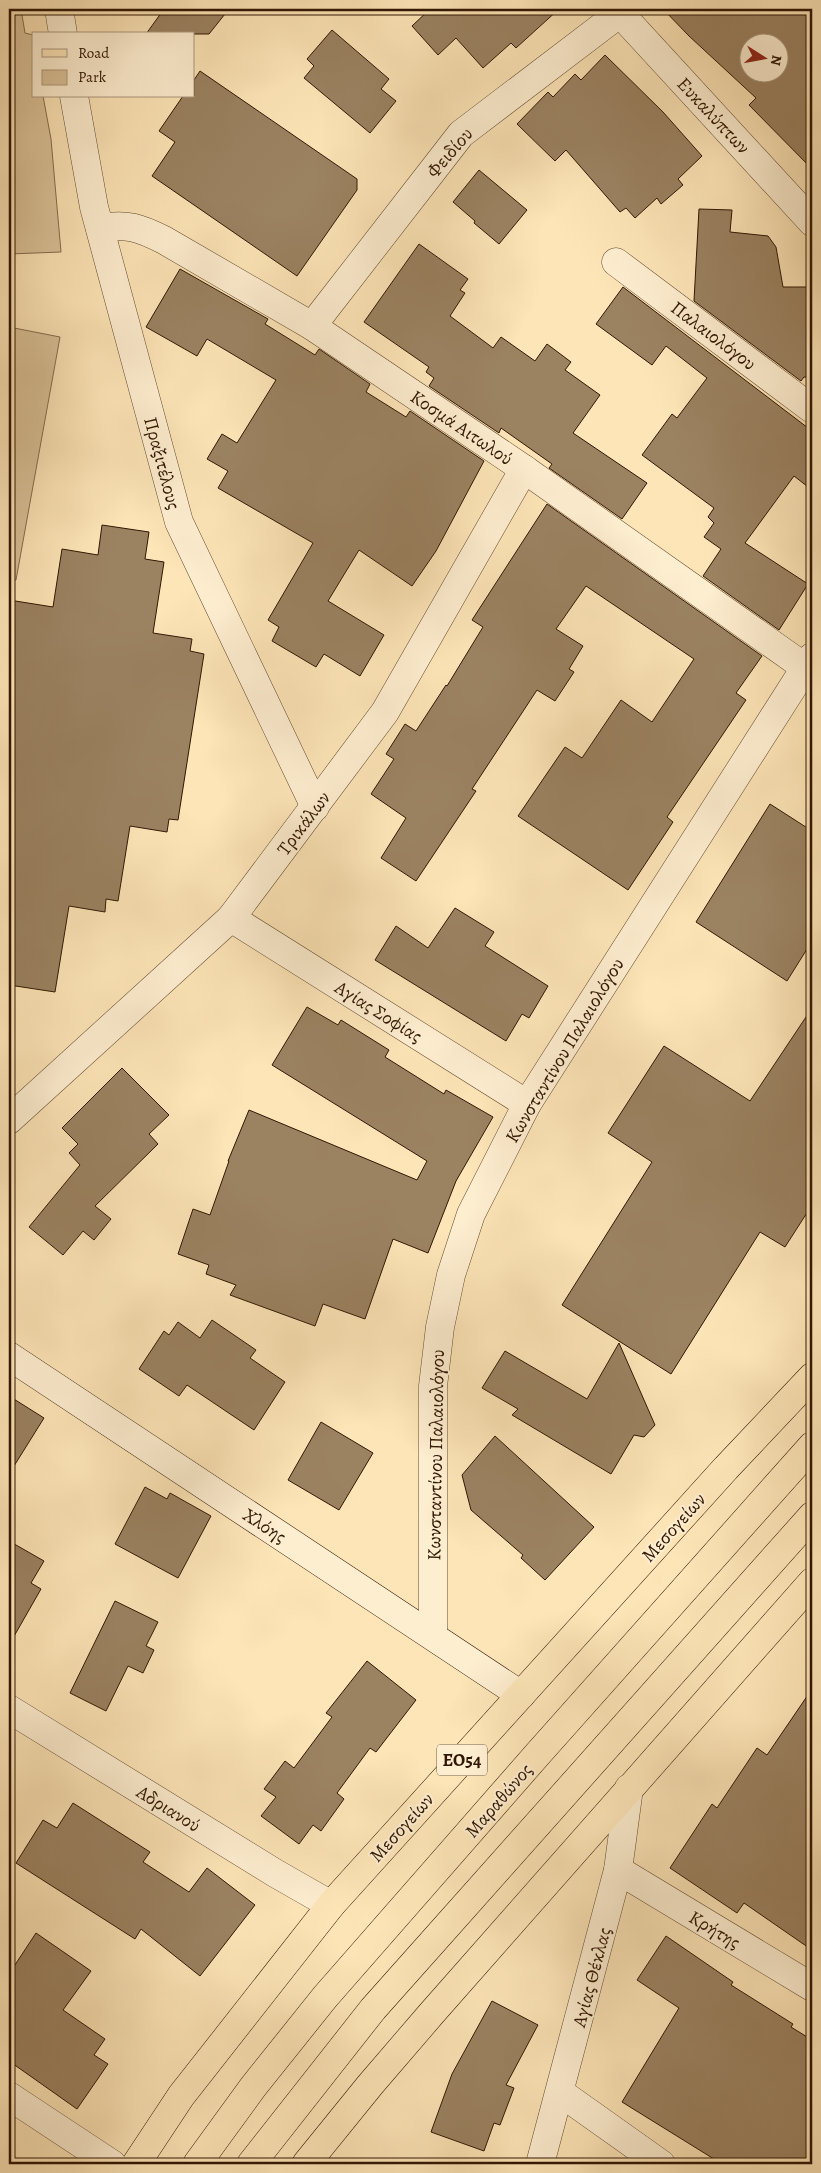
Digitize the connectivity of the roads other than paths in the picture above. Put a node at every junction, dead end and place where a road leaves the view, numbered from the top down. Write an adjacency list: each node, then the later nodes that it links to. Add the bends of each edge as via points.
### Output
1 (59, 9): 3 (street)
2 (618, 11): 5 (street, Ευκαλύπτων); 8 (street, Φειδίου, via 461,134)
3 (63, 32)
4 (74, 98): 6 (street, Πραξιτέλους)
5 (812, 222)
6 (100, 228): 8 (street, Κοσμά Αιτωλού, via 120,224 141,229); 12 (street, Πραξιτέλους, via 179,522)
7 (616, 262): 9 (street, Παλαιολόγου)
8 (312, 326): 10 (street, Κοσμά Αιτωλού)
9 (812, 409)
10 (524, 469): 11 (street, Κοσμά Αιτωλού); 12 (street, Τρικάλων, via 385,712)
11 (809, 662): 14 (street, Κωνσταντίνου Παλαιολόγου)
12 (315, 807): 13 (street, Τρικάλων)
13 (231, 918): 14 (street, Αγίας Σοφίας); 15 (street, Τρικάλων)
14 (527, 1104): 21 (street, Κωνσταντίνου Παλαιολόγου, via 471,1214 451,1275 440,1327 433,1386)
15 (9, 1120)
16 (9, 1356): 21 (street, Χλόης)
17 (812, 1377): 22 (main road, Μεσογείων / ΕΟ54)
18 (812, 1446): 32 (main road, Μαραθώνος / ΕΟ54, via 325,1998)
19 (812, 1516): 33 (main road, via 373,2009)
20 (810, 1589): 24 (main road)
21 (433, 1635): 22 (street, Χλόης)
22 (521, 1694): 26 (main road, Μεσογείων / ΕΟ54)
23 (9, 1709): 26 (street, Αδριανού)
24 (629, 1788): 25 (street, Αγίας Θέκλας); 34 (main road, via 370,2085)
25 (618, 1870): 27 (street, Κρήτης); 28 (street, Αγίας Θέκλας)
26 (330, 1905): 31 (main road, Μεσογείων / ΕΟ54, via 186,2088)
27 (812, 1987)
28 (561, 2093): 35 (street, Αγίας Θέκλας); 36 (street)
29 (9, 2096): 30 (street)
30 (112, 2164)
31 (136, 2164)
32 (196, 2164)
33 (251, 2164)
34 (306, 2164)
35 (540, 2164)
36 (661, 2164)

